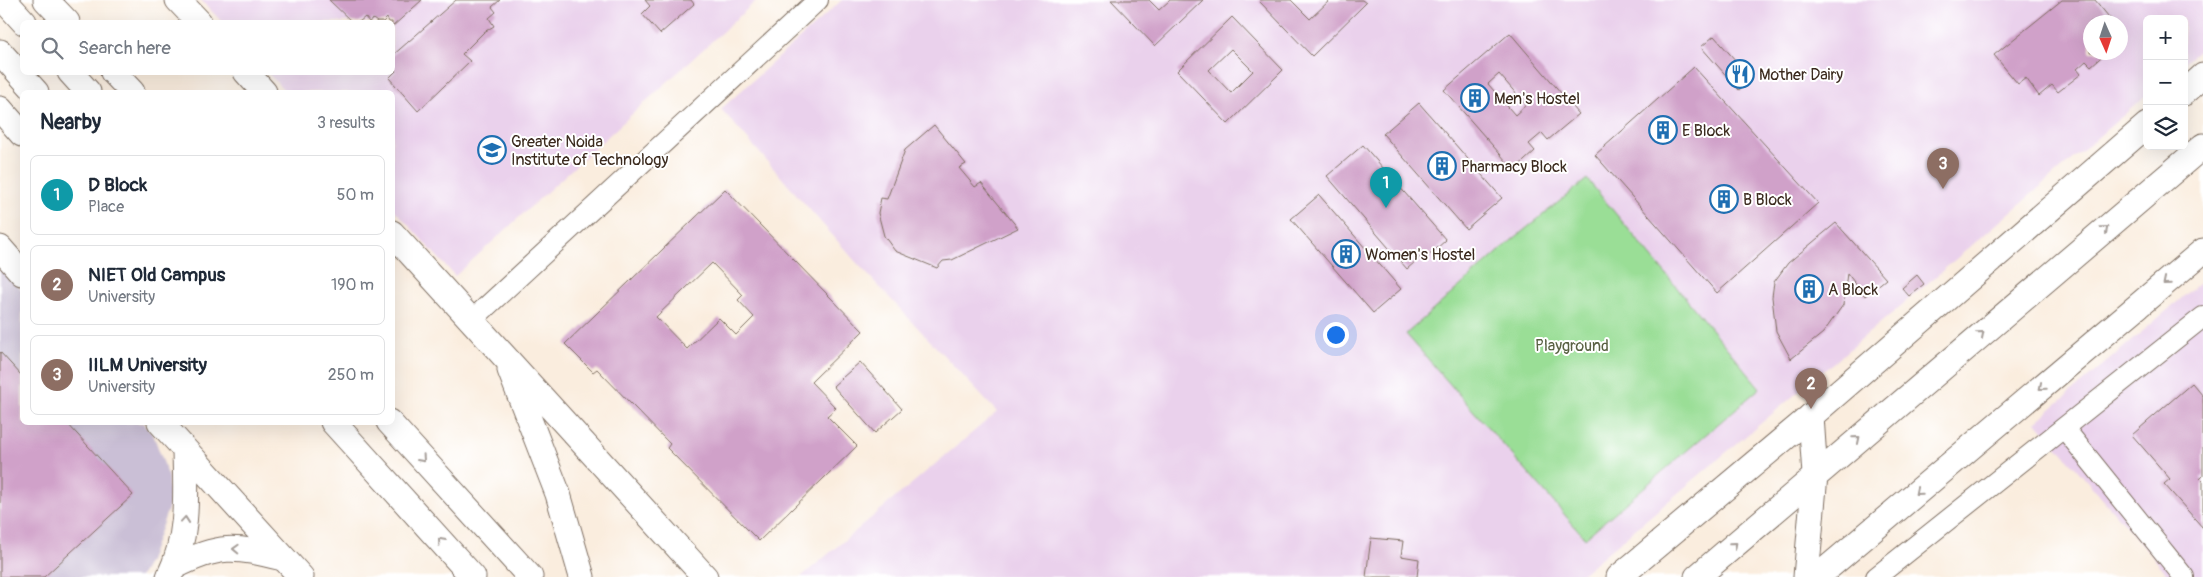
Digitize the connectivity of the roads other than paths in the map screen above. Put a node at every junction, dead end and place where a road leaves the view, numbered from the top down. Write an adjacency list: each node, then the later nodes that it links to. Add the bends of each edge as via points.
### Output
1 (4, 0): 5 (street)
2 (46, 0): 6 (street)
3 (178, 0): 7 (street)
4 (818, 0): 29 (street)
5 (22, 20)
6 (65, 20)
7 (197, 20)
8 (0, 52): 9 (street)
9 (20, 74)
10 (21, 75): 16 (street)
11 (73, 75): 17 (street)
12 (116, 75): 18 (street)
13 (249, 75): 19 (street)
14 (2203, 76): 15 (street)
15 (2188, 89)
16 (34, 90)
17 (86, 90)
18 (130, 90)
19 (262, 90)
20 (0, 109): 22 (street)
21 (2143, 128): 31 (street)
22 (20, 132)
23 (2203, 146): 37 (street, one-way to 23)
24 (395, 236): 29 (street)
25 (0, 248): 27 (street)
26 (2203, 251): 48 (street, one-way to 48)
27 (20, 271)
28 (2203, 317): 35 (street)
29 (472, 320): 30 (street)
30 (504, 356): 43 (street, via 558,494); 44 (street)
31 (1811, 416): 37 (street); 45 (street)
32 (163, 425): 36 (street)
33 (336, 425): 41 (street, one-way to 33)
34 (392, 425): 42 (street, one-way to 42)
35 (2064, 428): 49 (street); 50 (street)
36 (185, 451): 38 (street); 39 (street, one-way to 36, via 186,523)
37 (1815, 475): 46 (street, one-way to 37); 47 (street)
38 (284, 558): 39 (street, one-way to 39, via 254,550 218,549 200,554); 40 (street)
39 (171, 572)
40 (301, 577)
41 (473, 577)
42 (530, 577)
43 (582, 577)
44 (705, 577)
45 (1619, 577)
46 (1697, 577)
47 (1806, 577)
48 (1817, 577)
49 (1876, 577)
50 (2184, 577)

